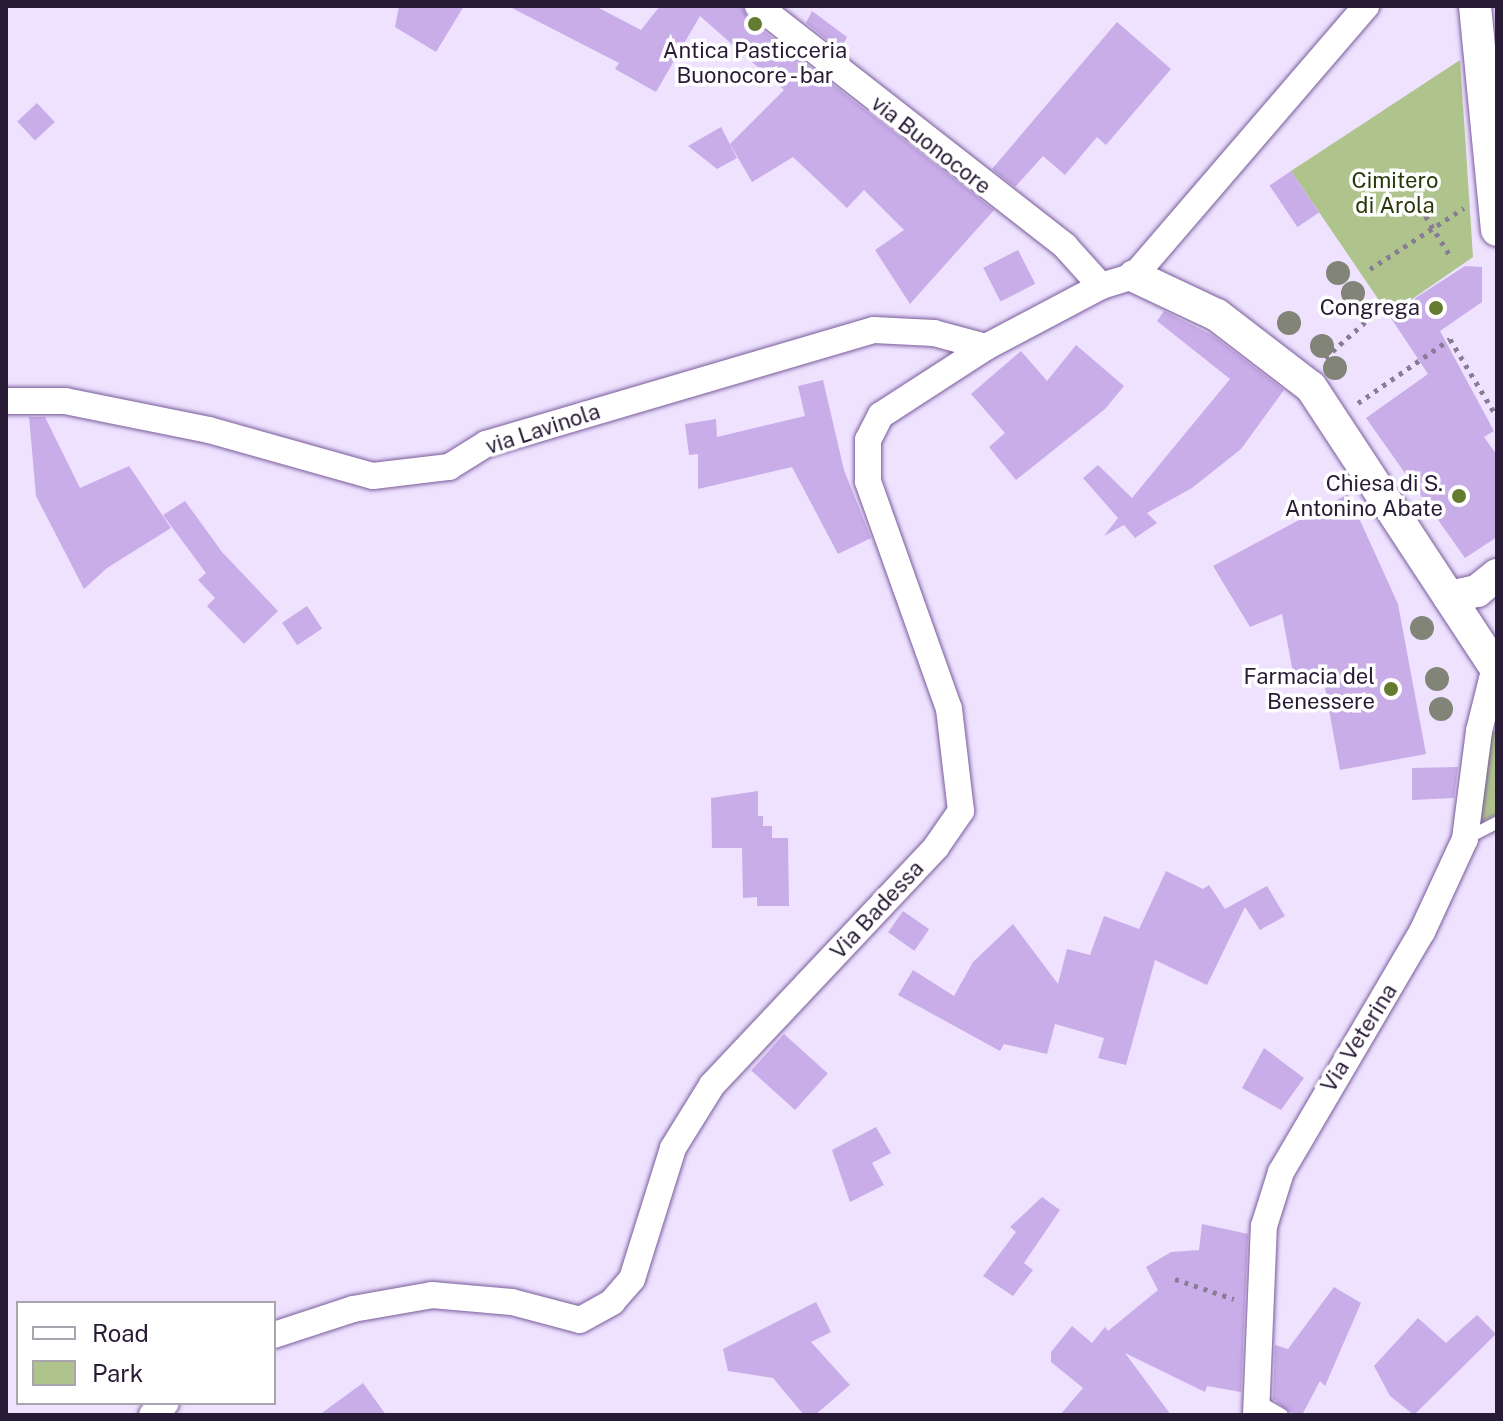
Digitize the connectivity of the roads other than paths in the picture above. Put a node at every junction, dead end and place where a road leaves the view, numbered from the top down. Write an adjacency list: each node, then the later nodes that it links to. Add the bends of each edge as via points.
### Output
1 (758, 6): 6 (street, via Buonocore, via 1065,246)
2 (1366, 6): 5 (street)
3 (1475, 6): 4 (street)
4 (1497, 230)
5 (1134, 276): 6 (street, Via Badessa); 10 (street, via 1217,315 1311,387)
6 (1101, 286): 7 (street, Via Badessa)
7 (986, 347): 8 (street, via Lavinola, via 934,333 874,330 486,444 449,467 373,476 194,427 65,401); 14 (street, Via Badessa, via 881,415 868,440 868,481 949,709 961,811 936,847 712,1085 673,1148 632,1279 612,1302 580,1320 512,1302 432,1295 353,1309)
8 (6, 401)
9 (1497, 575): 10 (street, via 1477,591)
10 (1449, 597): 11 (street)
11 (1496, 665): 13 (street, Via Veterina, via 1479,731)
12 (1497, 823): 13 (lane)
13 (1465, 839): 15 (street, Via Veterina, via 1408,957 1281,1172 1264,1226)
14 (276, 1334)
15 (1256, 1408): 16 (lane)
16 (1282, 1415)

